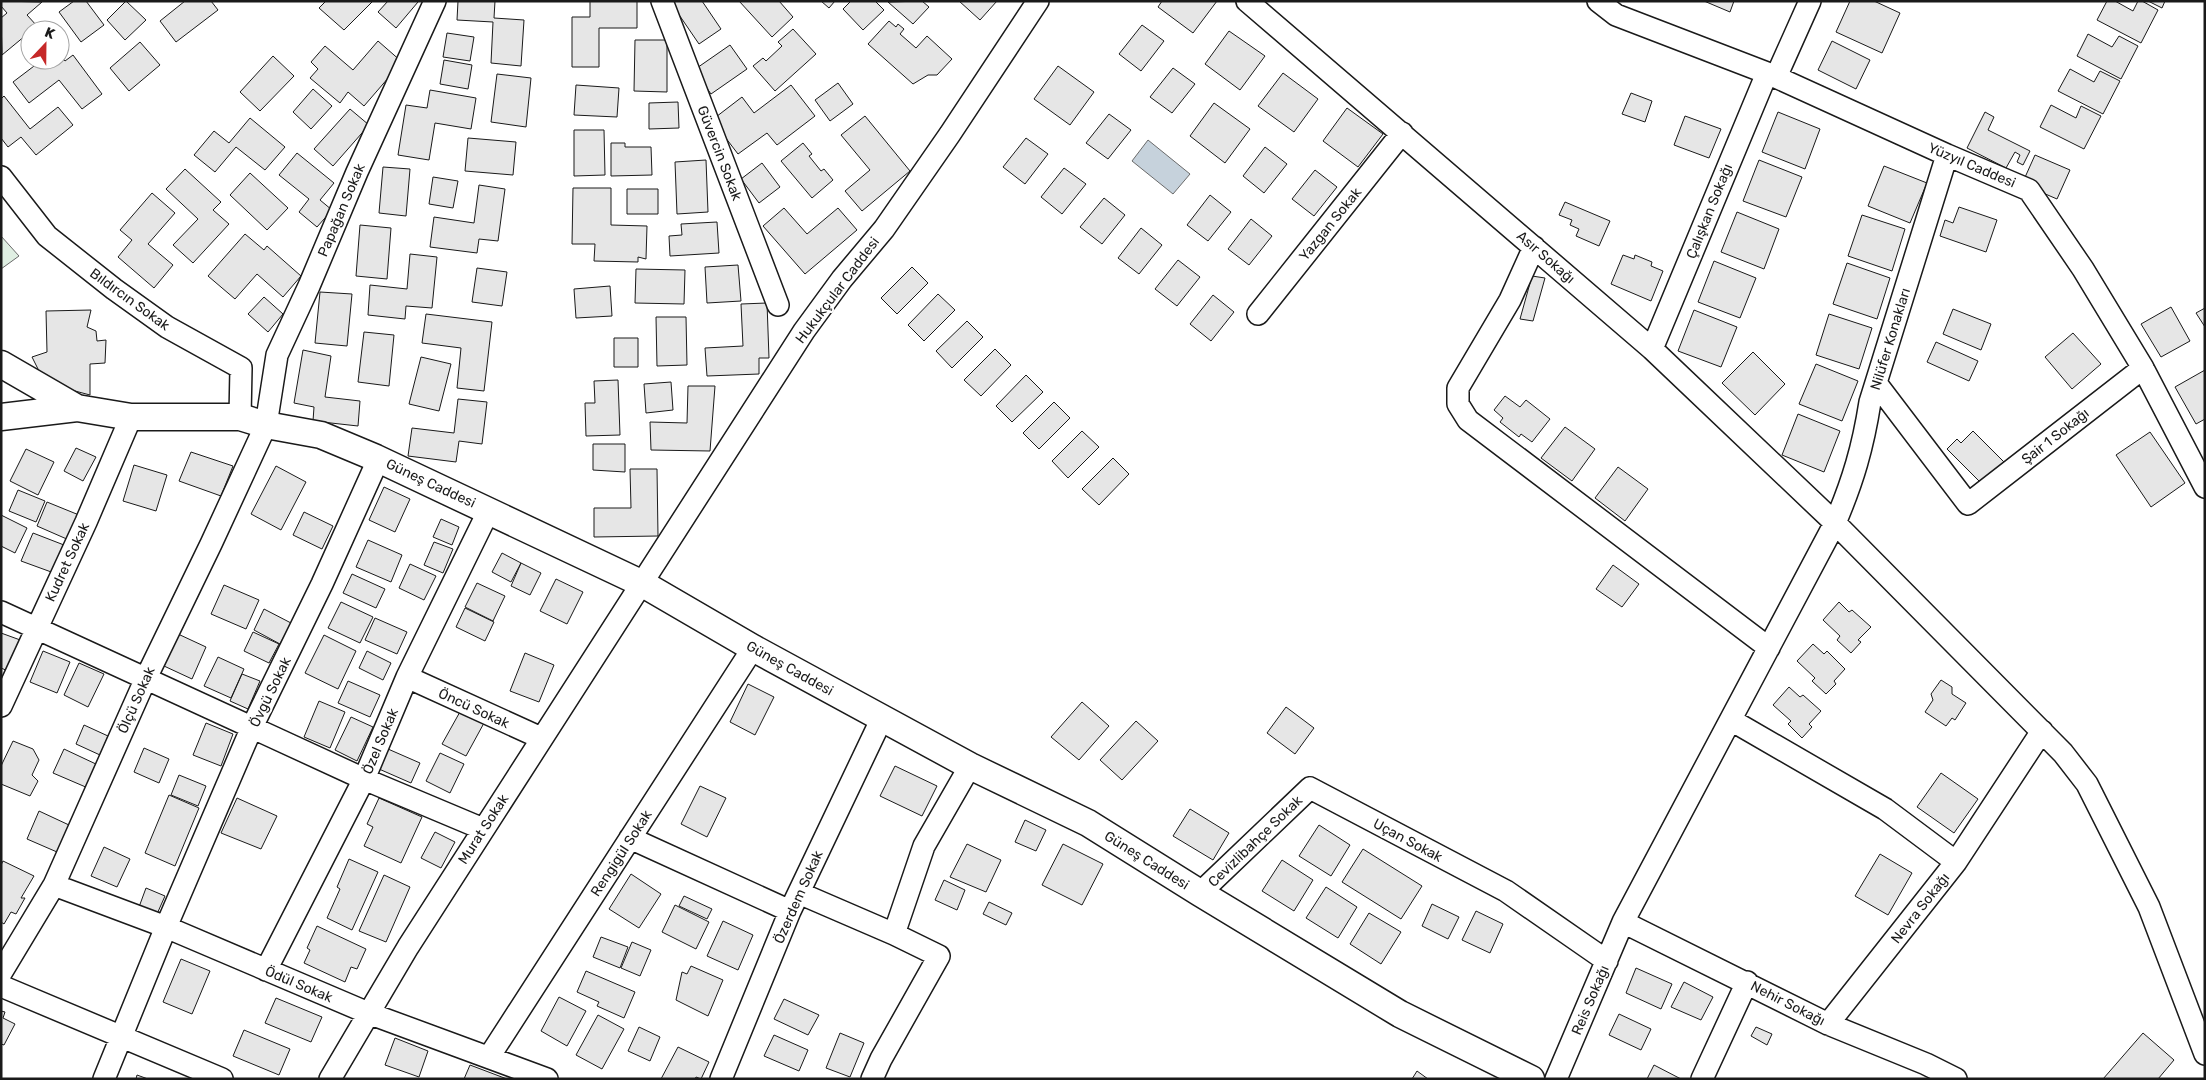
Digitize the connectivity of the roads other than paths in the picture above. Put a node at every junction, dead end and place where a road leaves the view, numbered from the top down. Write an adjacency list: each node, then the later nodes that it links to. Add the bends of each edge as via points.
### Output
1 (435, 1): 23 (street, Papağan Sokak, via 277,355)
2 (662, 1): 13 (street, Güvercin Sokak)
3 (1038, 1): 28 (street, Hukukçular Caddesi, via 884,229 804,331)
4 (1247, 1): 9 (street, Asır Sokağı)
5 (1598, 1): 7 (street, Yüzyıl Caddesi)
6 (1810, 1): 8 (street, Çalışkan Sokağı)
7 (1619, 8): 8 (street, Yüzyıl Caddesi)
8 (1771, 75): 10 (street, Yüzyıl Caddesi); 15 (street, Çalışkan Sokağı)
9 (1402, 133): 12 (street, Asır Sokağı); 14 (street, Yazgan Sokak)
10 (1947, 155): 17 (street, Yüzyıl Caddesi, via 2029,190 2083,269); 18 (street, Nilüfer Konakları)
11 (1, 177): 22 (street, Bıldırcın Sokak, via 47,236 167,327 241,368)
12 (1534, 247): 15 (street, Asır Sokağı); 32 (street, via 1510,300 1461,381 1457,396 1460,410 1468,420)
13 (778, 305)
14 (1258, 314)
15 (1652, 349): 27 (street, Asır Sokağı)
16 (1, 364): 19 (main road)
17 (2143, 368): 18 (street, Şair 1 Sokağı, via 1968,504); 25 (street, Yüzyıl Caddesi)
18 (1876, 383): 27 (street, Nilüfer Konakları, via 1852,484)
19 (77, 408): 20 (main road, Güneş Caddesi); 21 (main road, Güneş Caddesi)
20 (1, 417)
21 (131, 417): 22 (main road, Güneş Caddesi); 30 (street, Kudret Sokak)
22 (240, 417): 23 (main road, Güneş Caddesi)
23 (266, 425): 24 (main road, Güneş Caddesi, via 321,435); 34 (street, Ölçü Sokak)
24 (376, 458): 26 (main road, Güneş Caddesi); 38 (street, Övgü Sokak, via 378,460 322,584)
25 (2205, 487)
26 (489, 510): 28 (main road, Güneş Caddesi); 33 (street, Özel Sokak)
27 (1835, 523): 32 (street, Nilüfer Konakları); 39 (street, Asır Sokağı)
28 (643, 584): 31 (main road, Güneş Caddesi); 40 (street, Murat Sokak)
29 (1, 612): 30 (street)
30 (36, 628): 34 (street); 35 (street, Kudret Sokak)
31 (753, 648): 36 (main road, Güneş Caddesi); 45 (street, Rengigül Sokak)
32 (1769, 648): 37 (street, Nilüfer Konakları)
33 (407, 677): 40 (street, Öncü Sokak); 42 (street, Özel Sokak)
34 (146, 678): 38 (street); 47 (street, Ölçü Sokak)
35 (1, 706)
36 (882, 718): 41 (main road, Güneş Caddesi); 49 (street, Özerdem Sokak)
37 (1730, 720): 46 (street, Nevra Sokağı, via 1885,808); 50 (street, Reis Sokağı)
38 (252, 727): 42 (street); 51 (street, Övgü Sokak)
39 (2042, 731): 46 (street); 61 (street, Asır Sokağı, via 2073,765 2098,804 2149,907)
40 (541, 738): 44 (street, Murat Sokak)
41 (970, 766): 48 (main road, Güneş Caddesi, via 1088,823); 52 (street, via 924,846)
42 (364, 779): 44 (street); 54 (street, Özel Sokak)
43 (1310, 788): 48 (street, Cevizlibahçe Sokak); 53 (street, Uçan Sokak, via 1506,891)
44 (483, 829): 58 (street, Murat Sokak)
45 (630, 838): 49 (street); 62 (street, Rengigül Sokak)
46 (1956, 862): 59 (street, Nevra Sokağı)
47 (54, 885): 51 (street, Ödül Sokak); 55 (street, Ölçü Sokak)
48 (1200, 893): 70 (main road, Güneş Caddesi, via 1400,1014)
49 (795, 902): 52 (street); 68 (street, Özerdem Sokak)
50 (1623, 922): 53 (street, Reis Sokağı); 56 (street, Nehir Sokağı)
51 (166, 928): 54 (street, Ödül Sokak); 60 (street, Övgü Sokak)
52 (894, 934): 69 (street, via 939,956)
53 (1607, 961): 71 (street, Reis Sokağı)
54 (266, 970): 58 (street, Ödül Sokak)
55 (1, 973)
56 (1747, 982): 59 (street, Nehir Sokağı); 72 (street)
57 (1, 986): 60 (street)
58 (368, 1012): 62 (street, Ödül Sokak); 66 (street, Murat Sokak)
59 (1828, 1024): 63 (street, Nehir Sokağı)
60 (121, 1037): 64 (street, Övgü Sokak); 65 (street)
61 (2205, 1054)
62 (489, 1057): 67 (street, Ödül Sokak)
63 (1922, 1071): 73 (street, Nehir Sokağı)
64 (104, 1079)
65 (222, 1079)
66 (330, 1079)
67 (546, 1079)
68 (721, 1079)
69 (872, 1079)
70 (1531, 1079)
71 (1556, 1079)
72 (1702, 1079)
73 (1956, 1079)

